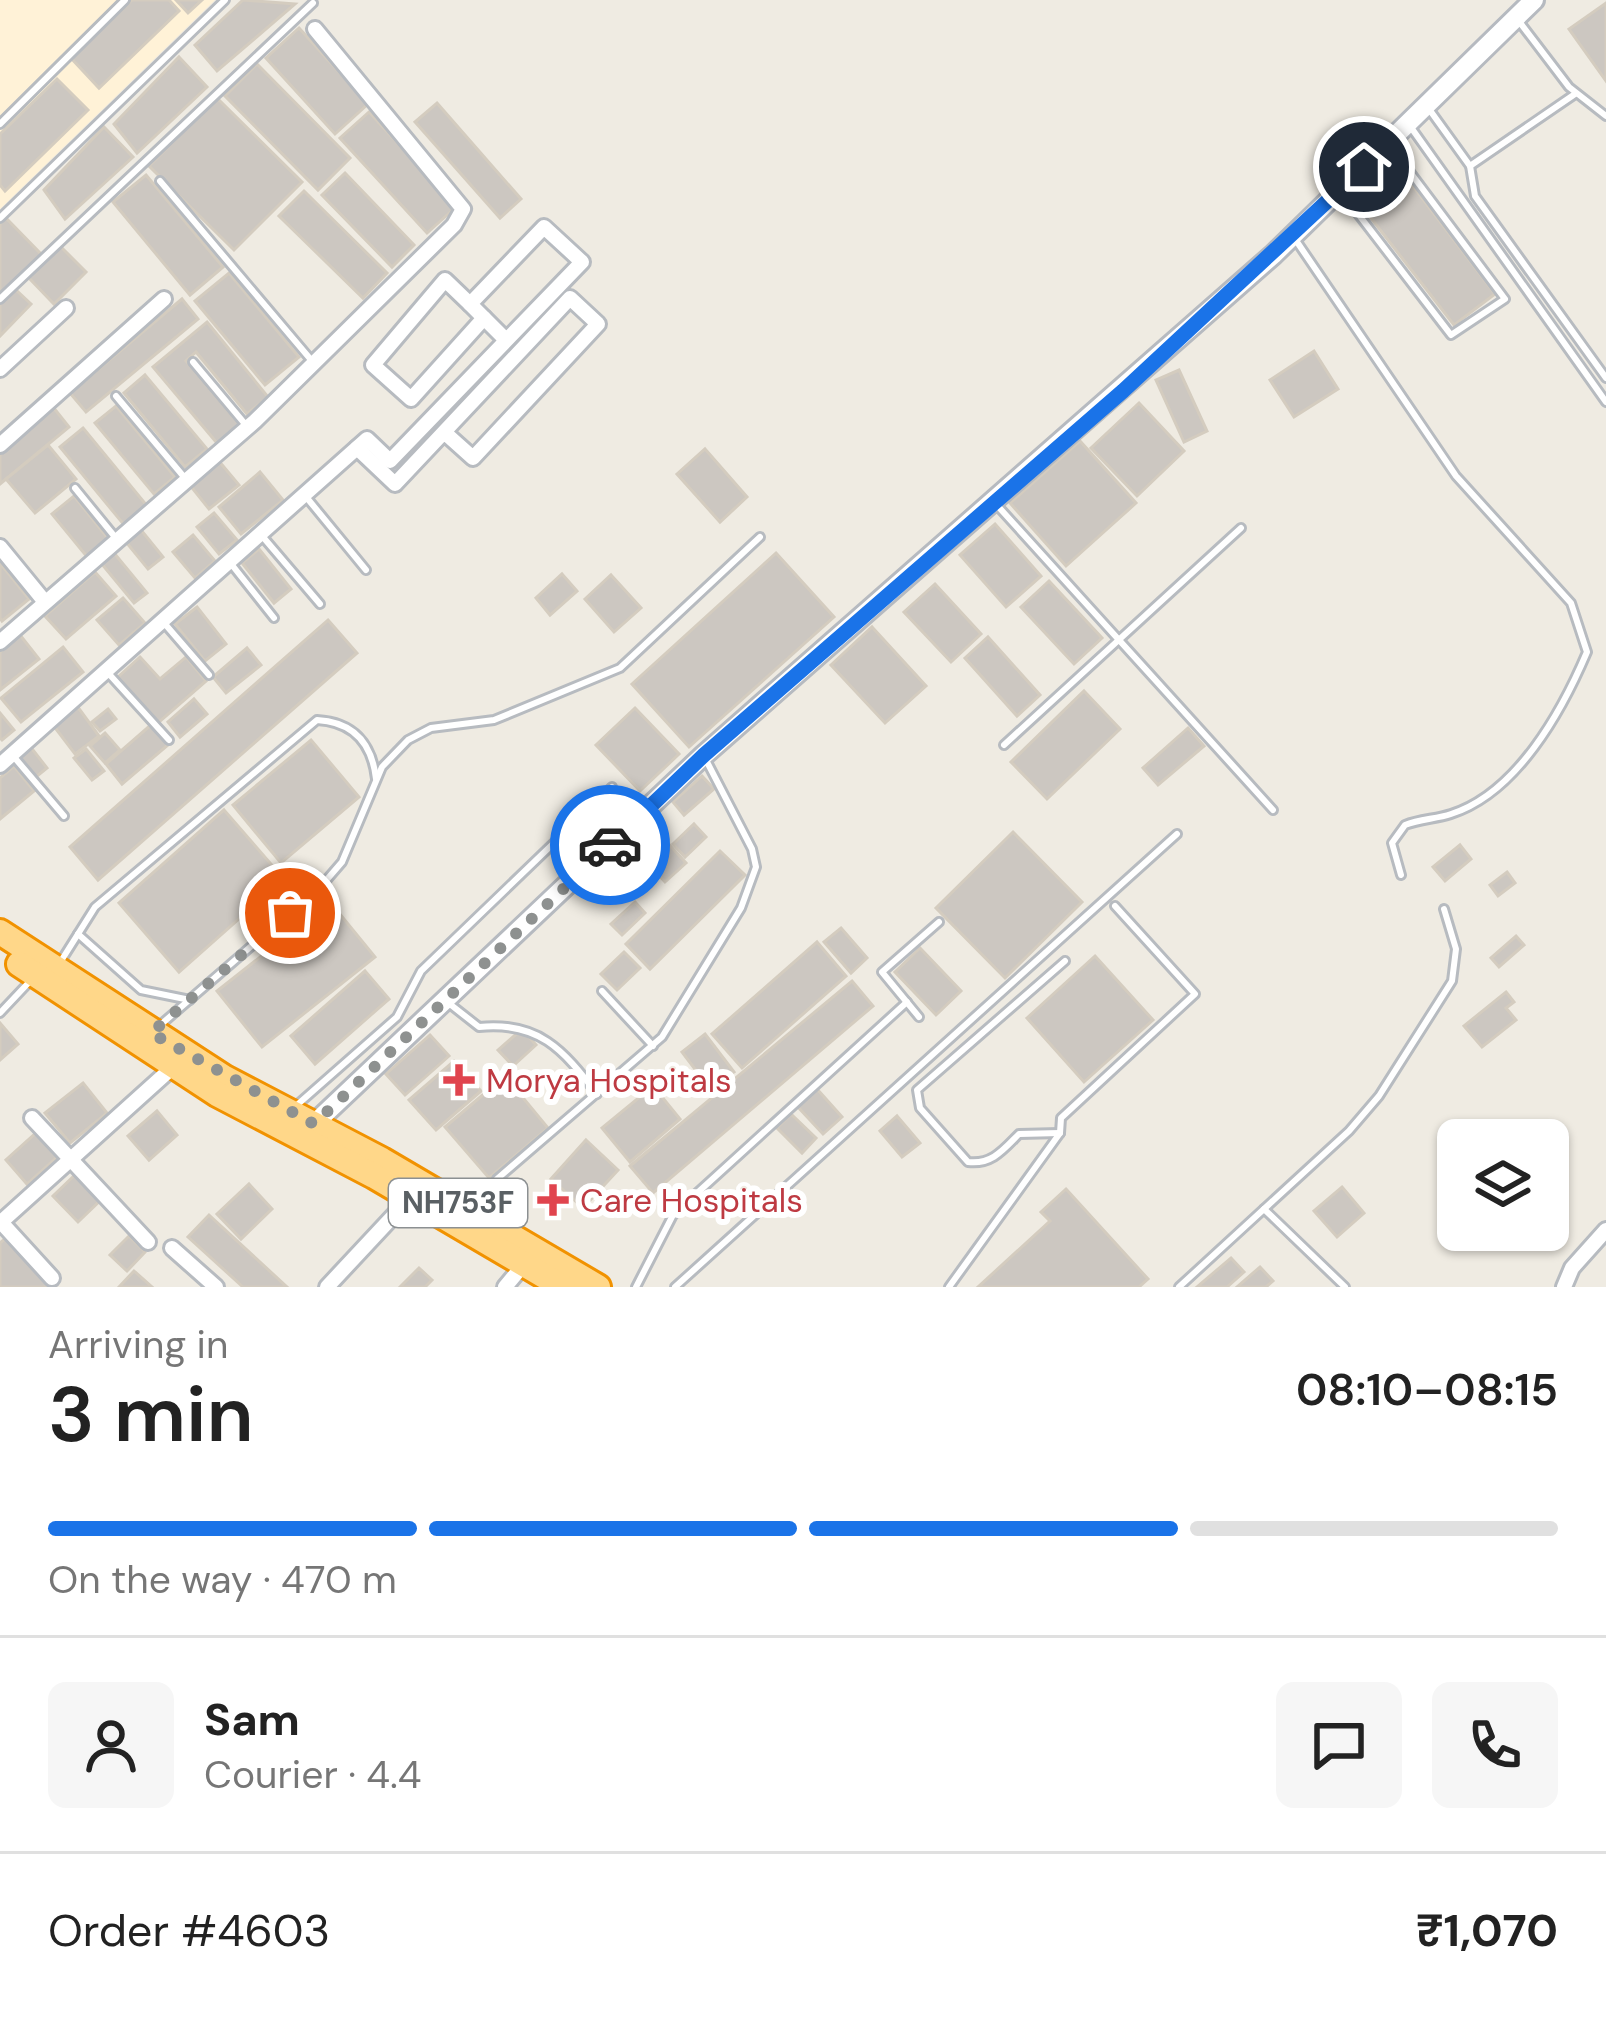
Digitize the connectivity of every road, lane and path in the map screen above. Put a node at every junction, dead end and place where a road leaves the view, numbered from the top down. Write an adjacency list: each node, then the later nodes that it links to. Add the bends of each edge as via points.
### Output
1 (125, 0): 10 (lane)
2 (226, 0): 16 (lane)
3 (1534, 0): 5 (street)
4 (313, 3): 18 (lane)
5 (1515, 18): 7 (lane); 8 (street)
6 (315, 29): 25 (street, via 463,209)
7 (1577, 93): 9 (lane); 13 (lane)
8 (1427, 106): 11 (street); 13 (lane)
9 (1606, 116)
10 (0, 124)
11 (1409, 124): 12 (street); 29 (lane)
12 (1388, 144): 15 (street); 15 (lane, via 1504,299 1451,335)
13 (1470, 166): 27 (lane, via 1475,196)
14 (160, 181): 25 (lane)
15 (1340, 190): 17 (street)
16 (0, 218)
17 (1294, 236): 37 (street); 62 (lane, via 1456,476 1571,603 1588,652 1567,701 1511,775 1453,814 1405,825 1392,843)
18 (0, 299)
19 (164, 299): 32 (street)
20 (470, 304): 22 (street); 22 (street, via 445,280 373,364 411,399); 23 (street, via 544,227 582,262)
21 (66, 308): 26 (street)
22 (484, 318): 23 (street)
23 (506, 340): 33 (street, via 389,461 367,439)
24 (193, 362): 30 (lane)
25 (315, 364): 30 (street)
26 (0, 369)
27 (1606, 378)
28 (116, 396): 34 (lane)
29 (1606, 402)
30 (248, 427): 34 (street)
31 (444, 432): 31 (street, via 473,458 598,324 570,298); 33 (street, via 395,484)
32 (0, 445)
33 (357, 448): 36 (street)
34 (186, 480): 41 (street)
35 (75, 488): 41 (lane)
36 (304, 495): 39 (street); 44 (lane)
37 (994, 503): 49 (lane); 55 (street)
38 (1241, 528): 49 (lane)
39 (261, 534): 43 (street); 46 (lane)
40 (760, 537): 57 (lane, via 620,668 494,720 431,728 408,740)
41 (118, 539): 45 (street)
42 (0, 547): 45 (street)
43 (230, 562): 47 (lane); 48 (street)
44 (366, 570)
45 (44, 602): 50 (street)
46 (320, 604)
47 (274, 618)
48 (162, 621): 51 (street); 52 (lane)
49 (1118, 639): 54 (lane); 59 (lane)
50 (0, 642)
51 (106, 671): 53 (lane); 56 (street)
52 (209, 676)
53 (170, 740)
54 (1004, 745)
55 (704, 755): 73 (street); 78 (lane, via 756,867 741,908)
56 (6, 759): 60 (lane)
57 (376, 779): 67 (lane, via 373,754 358,736 340,721 316,720 95,908); 72 (lane, via 333,873)
58 (612, 787): 81 (lane, via 422,971 398,1017)
59 (1273, 810)
60 (64, 816)
61 (1178, 834): 101 (lane)
62 (1401, 874)
63 (1115, 906): 84 (lane, via 1195,994 1061,1118)
64 (1444, 909): 87 (lane, via 1456,963 1444,997 1364,1114)
65 (939, 922): 74 (lane, via 882,972)
66 (0, 932): 70 (highway, NH753F)
67 (76, 933): 70 (lane); 72 (lane, via 141,990)
68 (0, 951): 70 (highway, NH753F)
69 (1066, 962): 84 (lane, via 917,1090 920,1108 968,1162 998,1156 1019,1133)
70 (46, 972): 75 (lane); 77 (highway, NH753F); 79 (highway, NH753F)
71 (602, 992): 78 (lane)
72 (190, 1000): 77 (lane)
73 (446, 1001): 80 (lane, via 479,1027 515,1023 539,1037 571,1059); 83 (street)
74 (907, 1002): 76 (lane); 100 (lane, via 674,1215)
75 (0, 1013)
76 (920, 1017)
77 (151, 1033): 81 (highway, NH753F)
78 (653, 1046): 80 (lane)
79 (173, 1067): 85 (street); 86 (highway, NH753F)
80 (597, 1094): 88 (lane, via 497,1179)
81 (290, 1112): 83 (highway, NH753F)
82 (32, 1118): 85 (street)
83 (314, 1124): 88 (highway, NH753F)
84 (1060, 1132): 102 (lane)
85 (74, 1161): 89 (street); 91 (street)
86 (411, 1197): 93 (highway, NH753F); 96 (street)
87 (1264, 1209): 103 (lane); 104 (lane)
88 (482, 1216): 99 (highway, NH753F)
89 (0, 1222): 94 (street)
90 (1606, 1229): 105 (street)
91 (148, 1242)
92 (172, 1248): 95 (street)
93 (525, 1263): 97 (street); 98 (highway, NH753F)
94 (52, 1278)
95 (216, 1287)
96 (327, 1287)
97 (505, 1287)
98 (563, 1287)
99 (598, 1287)
100 (636, 1287)
101 (675, 1287)
102 (949, 1287)
103 (1179, 1287)
104 (1345, 1287)
105 (1564, 1287)

